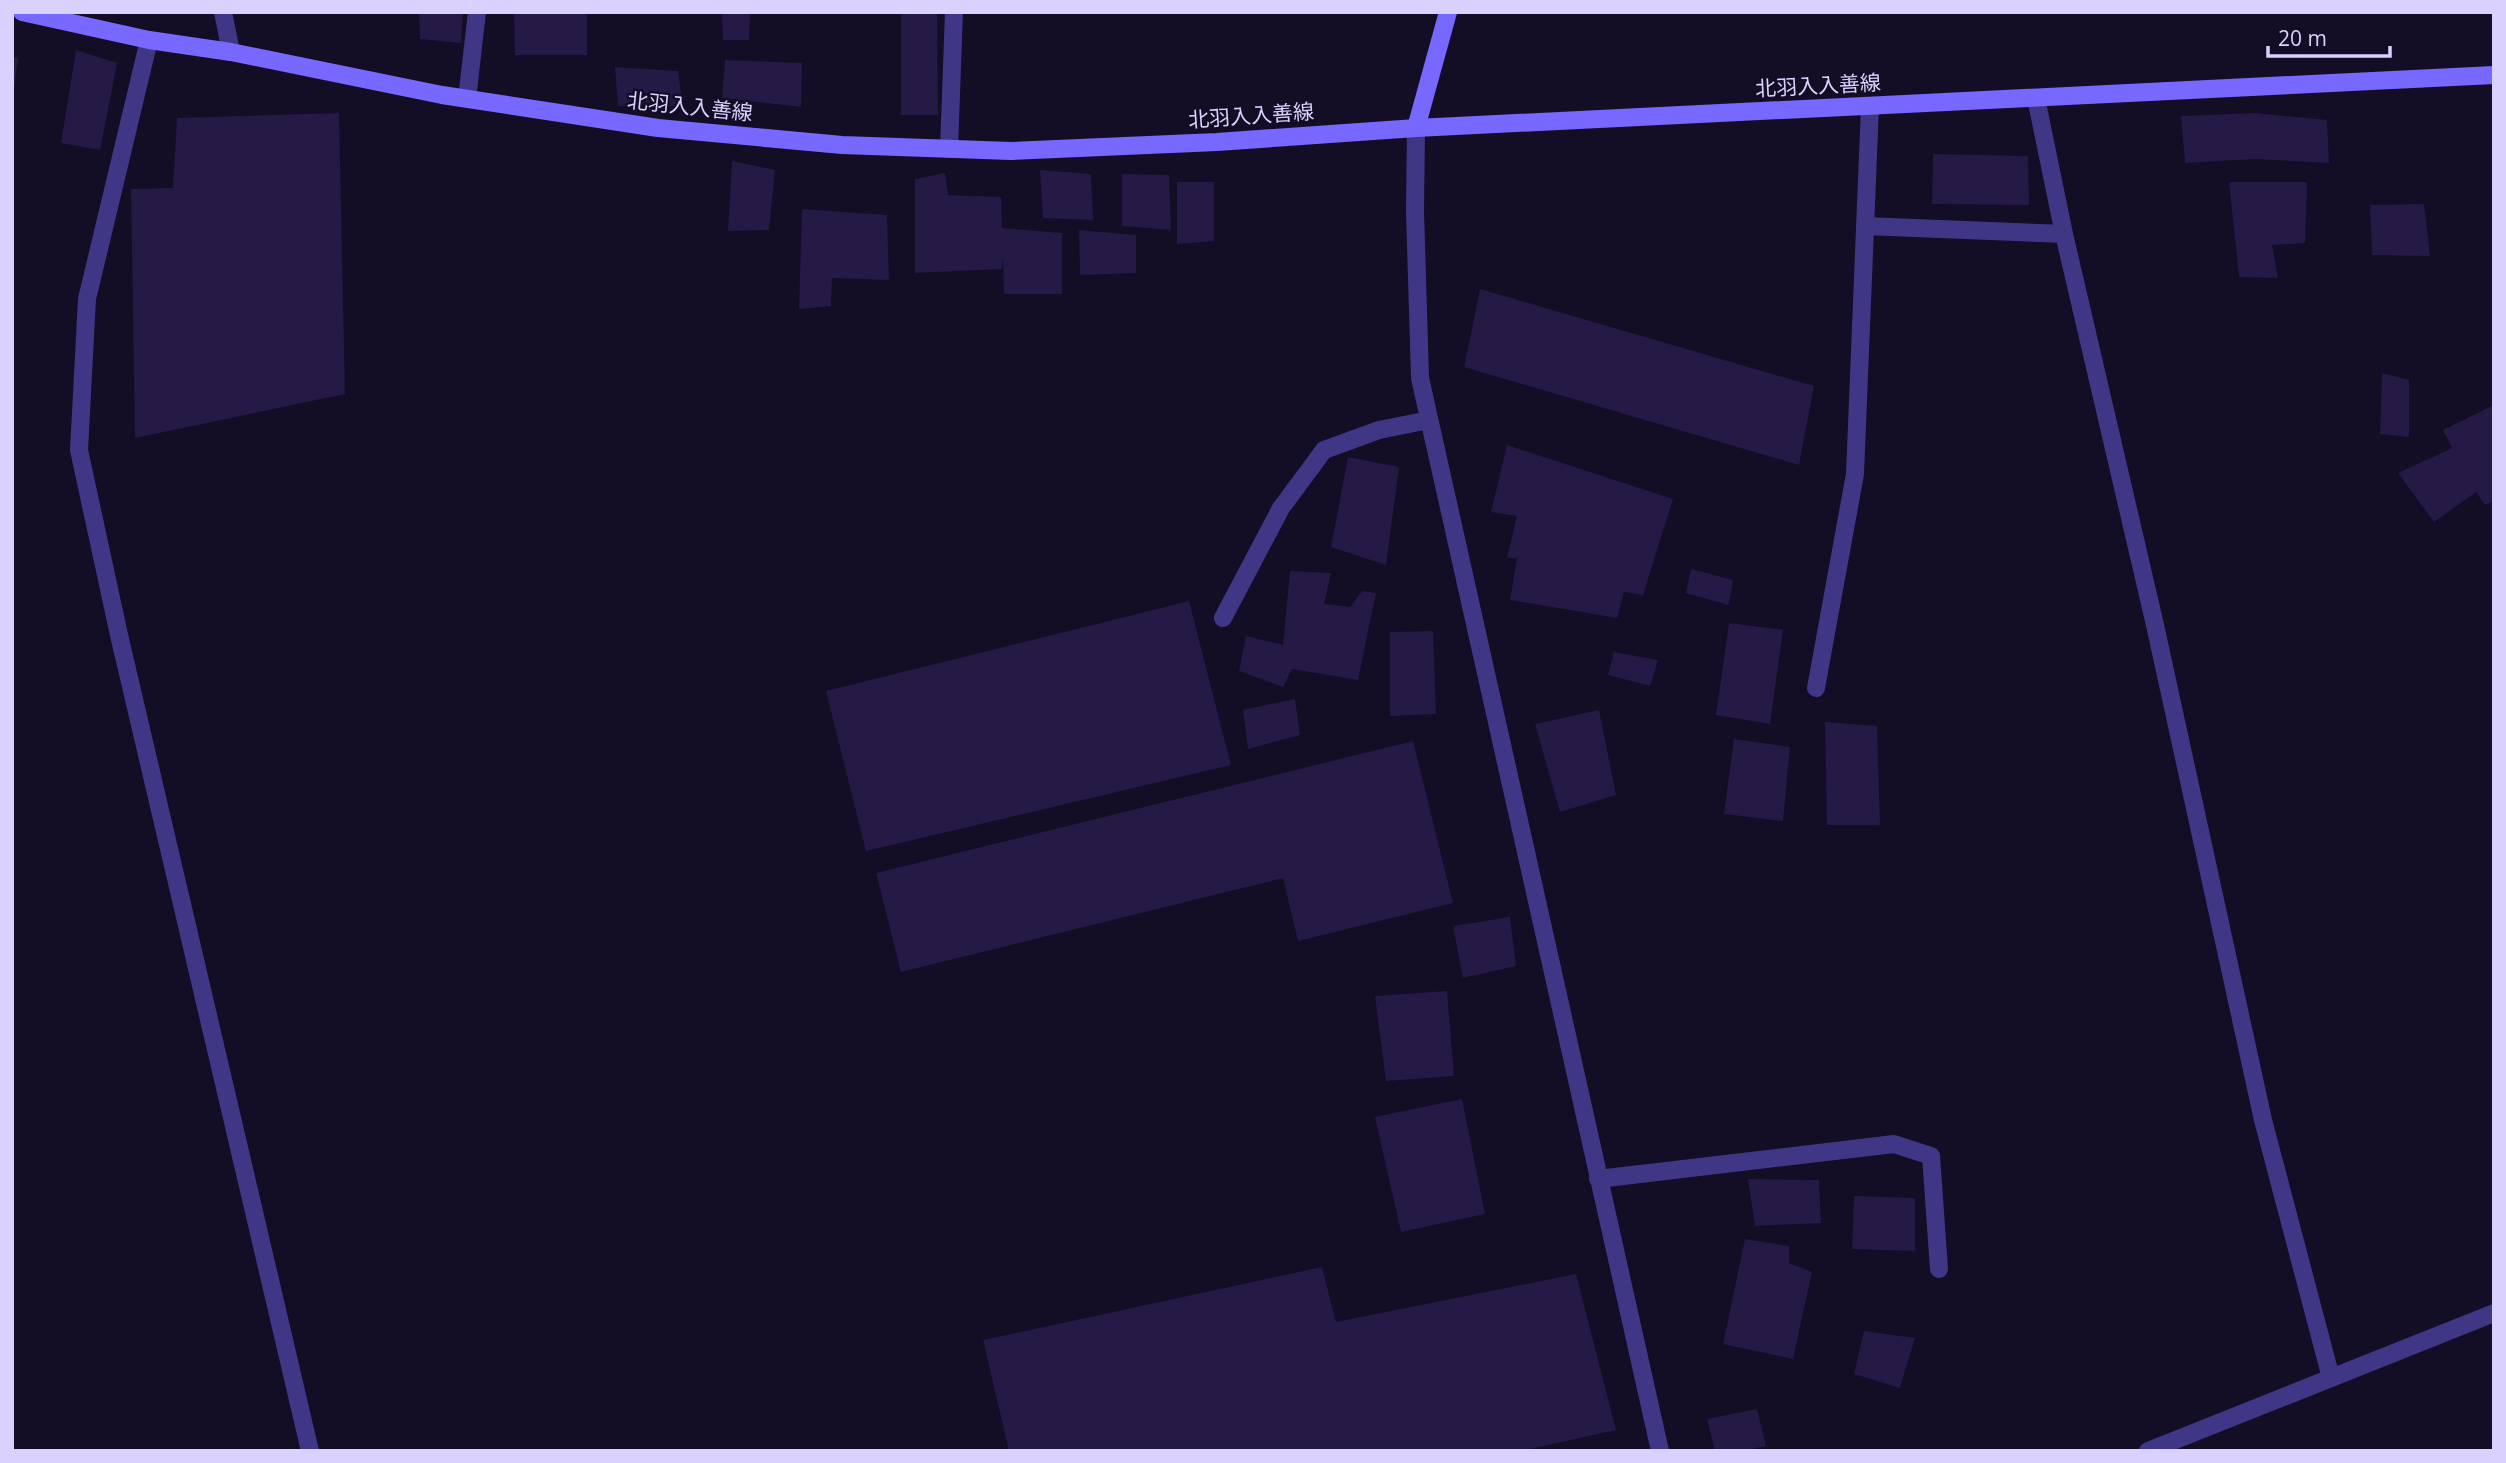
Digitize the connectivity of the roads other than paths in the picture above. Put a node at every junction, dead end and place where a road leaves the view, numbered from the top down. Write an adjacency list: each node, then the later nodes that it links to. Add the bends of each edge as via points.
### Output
1 (22, 12): 6 (main road, 北羽入入善線)
2 (223, 12): 7 (street)
3 (477, 12): 10 (street)
4 (954, 12): 13 (street)
5 (1448, 12): 12 (main road)
6 (149, 40): 7 (main road, 北羽入入善線); 23 (street, via 87,299 79,450)
7 (231, 52): 10 (main road, 北羽入入善線)
8 (2494, 75): 9 (main road, 北羽入入善線)
9 (2036, 98): 11 (main road, 北羽入入善線); 15 (street)
10 (467, 99): 13 (main road, 北羽入入善線, via 659,128 842,145)
11 (1870, 106): 12 (main road, 北羽入入善線); 14 (street)
12 (1416, 128): 13 (main road, 北羽入入善線, via 1011,151); 16 (street, via 1420,378)
13 (948, 149)
14 (1865, 226): 15 (street); 18 (street, via 1855,474)
15 (2064, 234): 22 (street, via 2263,1120)
16 (1429, 420): 17 (street, via 1379,430 1324,450 1281,508); 19 (street)
17 (1223, 618)
18 (1816, 688)
19 (1598, 1179): 20 (street, via 1894,1144 1931,1156); 24 (street)
20 (1940, 1269)
21 (2494, 1313): 22 (street)
22 (2331, 1378): 25 (street)
23 (310, 1451)
24 (1660, 1451)
25 (2148, 1451)

